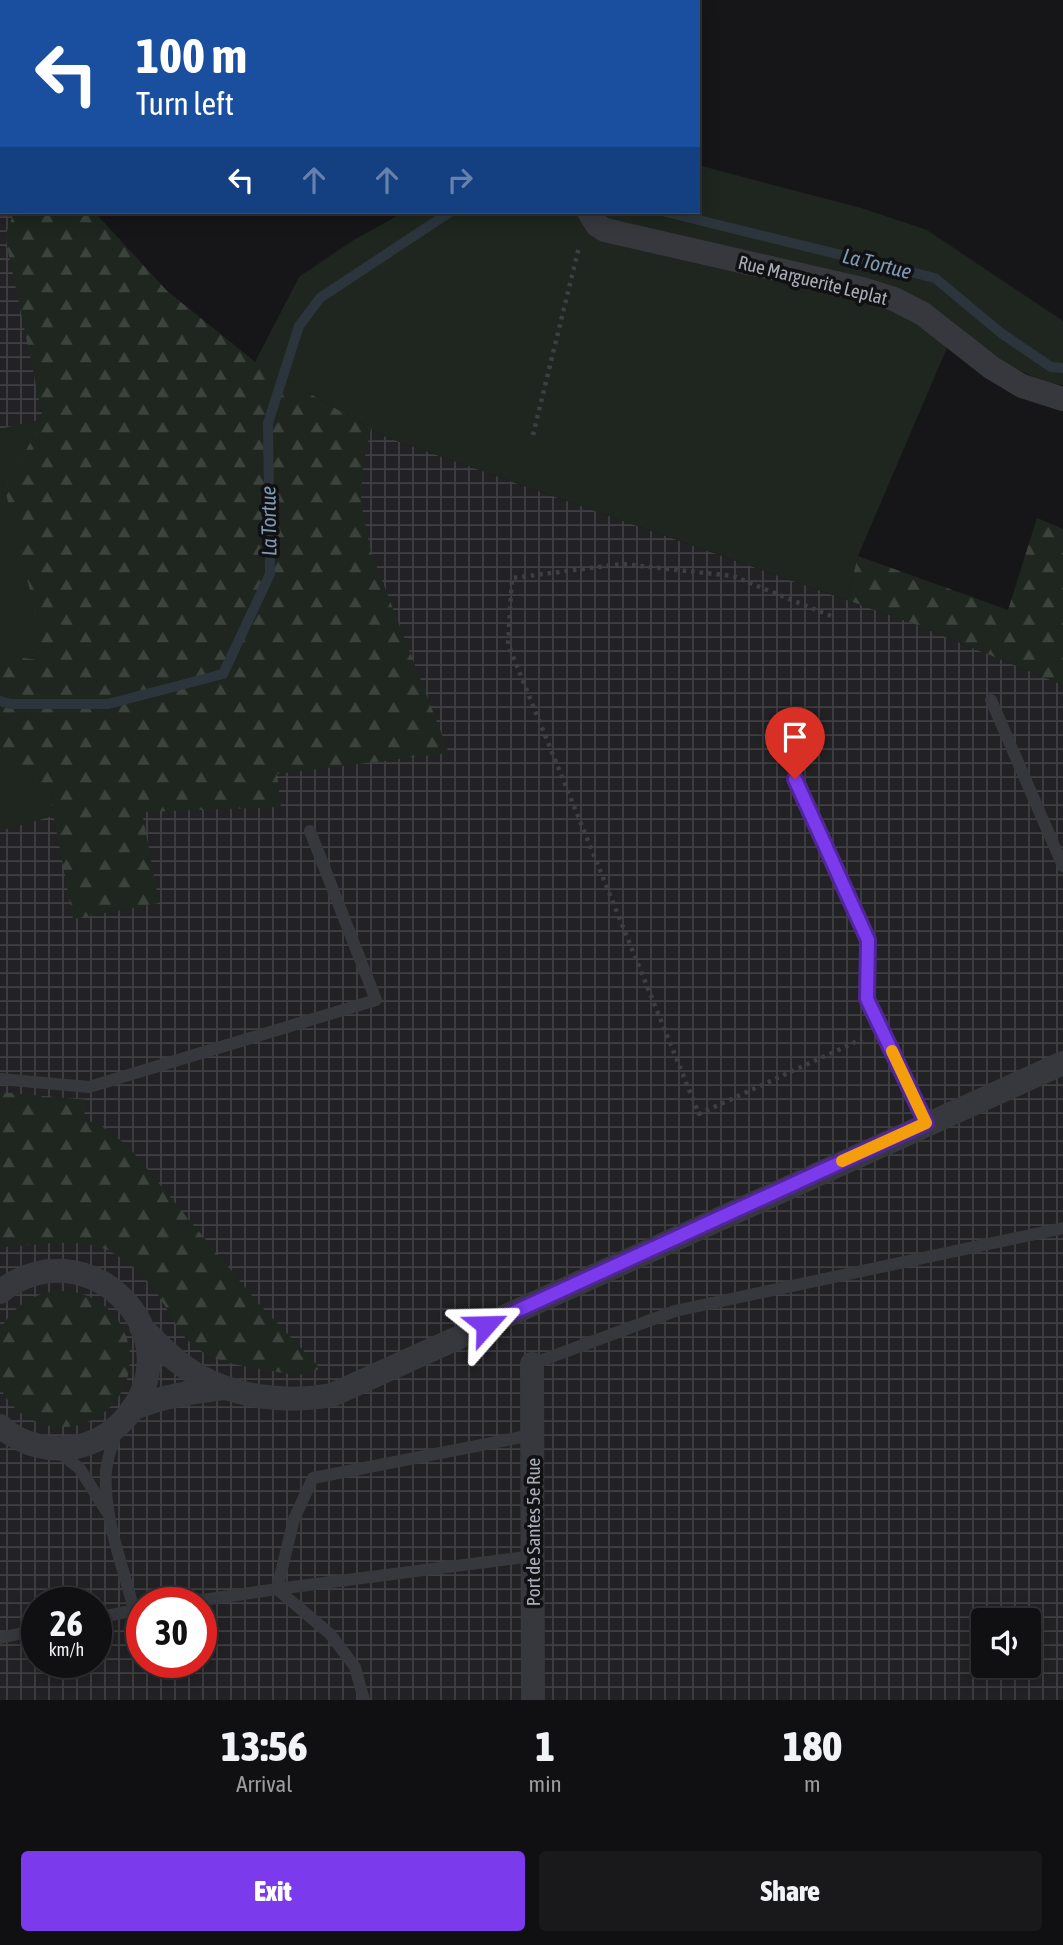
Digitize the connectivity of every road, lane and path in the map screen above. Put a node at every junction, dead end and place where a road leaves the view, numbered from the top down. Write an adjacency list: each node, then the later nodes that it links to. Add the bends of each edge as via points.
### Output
1 (590, 214): 3 (street, Rue Marguerite Leplat, via 605,230 894,299 923,314 1022,386)
2 (581, 238): 4 (path)
3 (1063, 399)
4 (533, 435)
5 (831, 615): 10 (path, via 733,576 622,564 512,578 508,644 699,1114)
6 (991, 700): 9 (lane)
7 (795, 779): 10 (lane, via 868,940 867,999)
8 (310, 831): 12 (lane, via 376,1000 89,1087)
9 (1063, 866)
10 (882, 1030): 13 (lane)
11 (1063, 1063): 13 (street)
12 (0, 1079)
13 (926, 1123): 20 (street, via 332,1395 277,1398)
14 (1063, 1228): 19 (lane, via 675,1311)
15 (0, 1270): 16 (street)
16 (32, 1275): 17 (street); 18 (street, via 65,1270 97,1279 124,1299)
17 (0, 1292)
18 (141, 1327): 20 (street, via 188,1369); 21 (street, via 147,1369 143,1390)
19 (532, 1364): 23 (street, Port de Santes 5e Rue)
20 (225, 1388): 21 (street, via 151,1401)
21 (126, 1417): 25 (street, via 89,1443); 26 (lane, via 106,1471)
22 (0, 1426): 24 (street)
23 (533, 1435): 27 (street, Port de Santes 5e Rue); 29 (lane, via 313,1478 294,1519)
24 (11, 1444): 25 (street)
25 (55, 1448): 26 (lane, via 80,1469)
26 (110, 1519): 28 (lane)
27 (533, 1556): 29 (lane); 34 (street, Port de Santes 5e Rue)
28 (131, 1587)
29 (278, 1589): 30 (lane); 33 (lane, via 330,1634 355,1667)
30 (217, 1598)
31 (21, 1633): 32 (lane)
32 (0, 1638)
33 (364, 1700)
34 (533, 1700)

